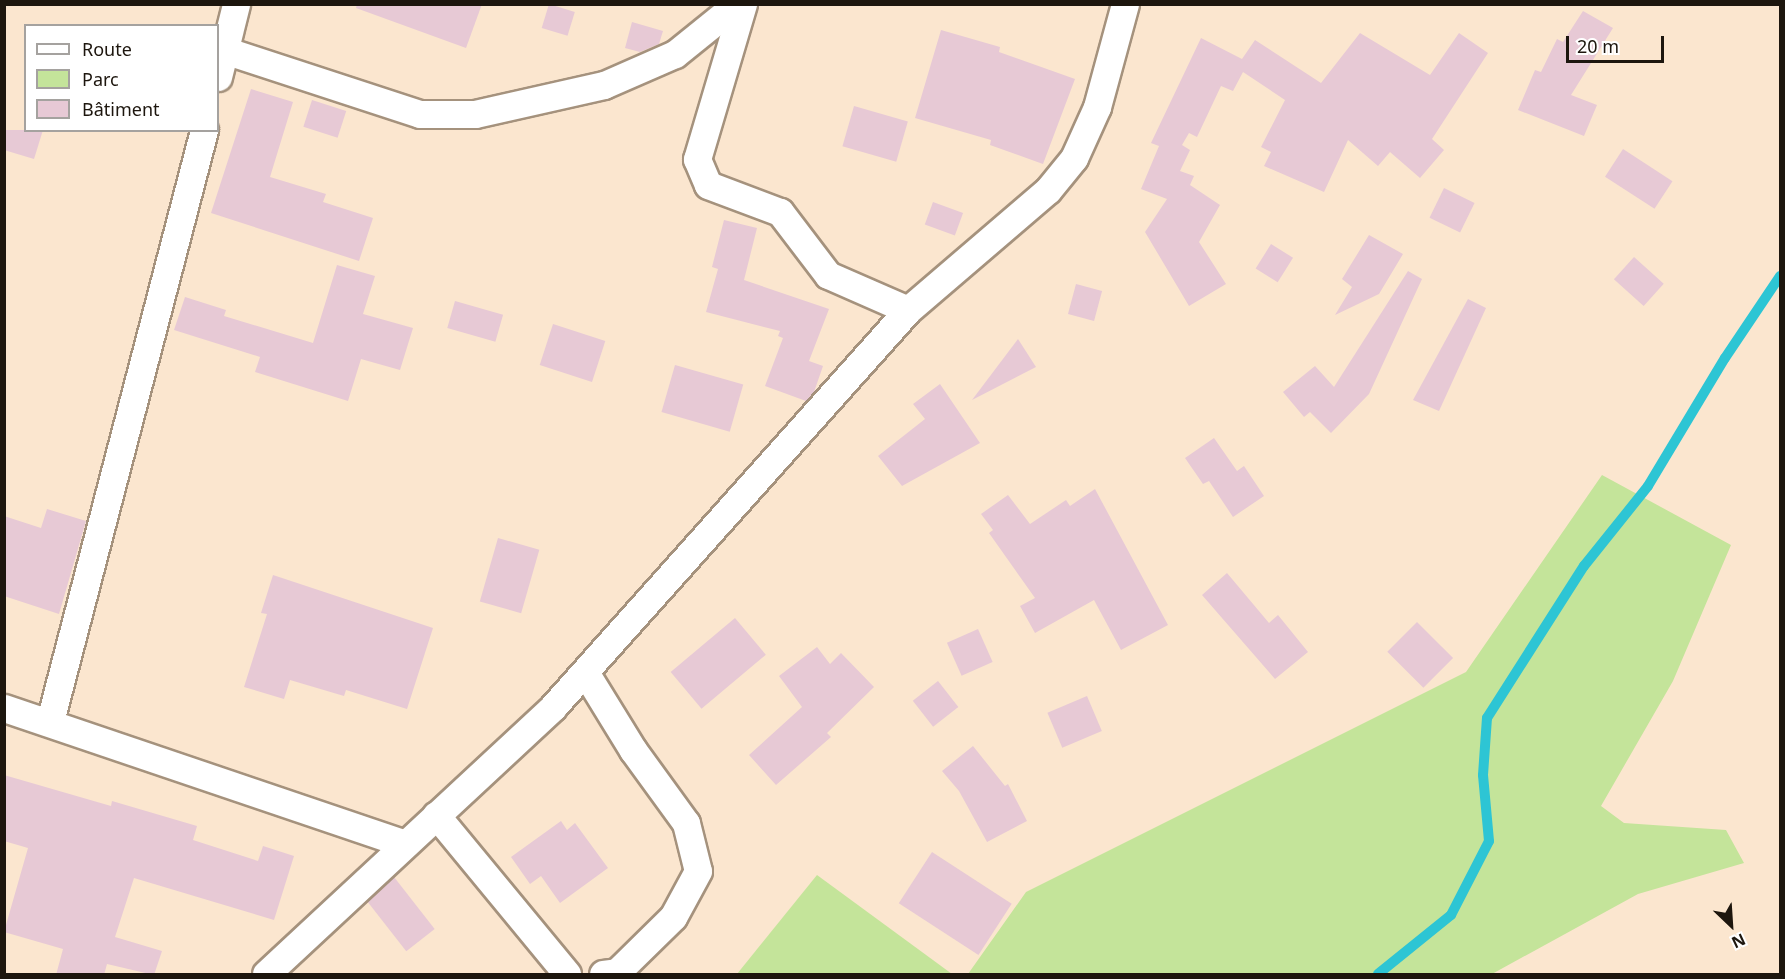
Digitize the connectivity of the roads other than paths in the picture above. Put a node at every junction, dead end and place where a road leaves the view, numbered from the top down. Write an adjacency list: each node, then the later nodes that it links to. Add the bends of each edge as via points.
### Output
1 (236, 4): 5 (street)
2 (736, 4): 5 (street, via 675,54 604,85 475,114 420,114)
3 (743, 4): 8 (street, via 697,159 708,185 780,212 828,275)
4 (1125, 4): 8 (street, via 1097,107 1074,158 1048,190)
5 (224, 50): 6 (street)
6 (219, 72)
7 (203, 132): 11 (street)
8 (908, 310): 9 (street)
9 (585, 672): 12 (street, via 553,707); 16 (street, via 633,750 686,823 698,871 673,916 617,972)
10 (4, 708): 11 (street)
11 (50, 721): 13 (street)
12 (436, 815): 13 (street); 15 (street)
13 (405, 844): 14 (street)
14 (266, 975)
15 (567, 975)
16 (603, 975)

